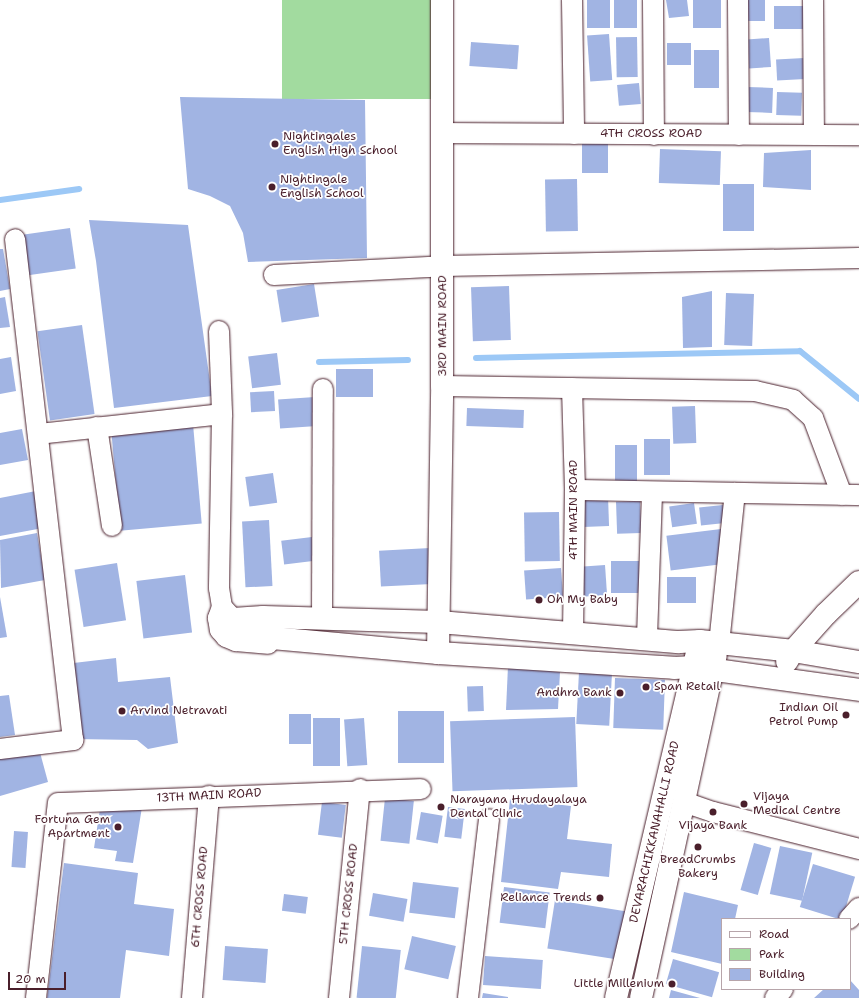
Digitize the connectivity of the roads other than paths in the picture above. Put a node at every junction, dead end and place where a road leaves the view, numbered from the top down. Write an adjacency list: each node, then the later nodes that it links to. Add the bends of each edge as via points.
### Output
1 (442, 0): 6 (street, 3RD MAIN ROAD)
2 (572, 0): 7 (street)
3 (654, 0): 8 (street)
4 (738, 0): 9 (street)
5 (813, 0): 10 (street)
6 (444, 133): 7 (street, 4TH CROSS ROAD); 14 (street, 3RD MAIN ROAD)
7 (574, 134): 8 (street, 4TH CROSS ROAD)
8 (654, 134): 9 (street, 4TH CROSS ROAD)
9 (739, 135): 10 (street, 4TH CROSS ROAD)
10 (814, 135): 11 (street, 4TH CROSS ROAD)
11 (859, 136)
12 (15, 239): 22 (street)
13 (859, 258): 14 (street)
14 (443, 266): 15 (street); 17 (street, 3RD MAIN ROAD)
15 (274, 275)
16 (219, 331): 20 (street)
17 (442, 386): 18 (street); 31 (street, 3RD MAIN ROAD)
18 (572, 388): 23 (street, 4TH MAIN ROAD); 26 (street, via 755,391 793,400 813,418)
19 (323, 389): 30 (street)
20 (222, 414): 21 (street); 29 (street, via 219,588)
21 (97, 427): 22 (street); 27 (street)
22 (38, 434): 42 (street, via 73,740)
23 (575, 490): 24 (street); 32 (street, 4TH MAIN ROAD)
24 (652, 492): 25 (street); 34 (street)
25 (735, 493): 26 (street); 35 (street)
26 (851, 495)
27 (112, 526)
28 (859, 582): 36 (street)
29 (228, 613): 33 (street)
30 (322, 618): 31 (street); 33 (street)
31 (439, 622): 32 (street); 37 (street, 3RD MAIN ROAD)
32 (573, 632): 34 (street)
33 (264, 633): 37 (street)
34 (647, 638): 35 (street)
35 (699, 642): 36 (street); 39 (street, DEVARACHIKKANAHALLI ROAD)
36 (793, 651): 38 (street); 40 (street)
37 (438, 652): 39 (street)
38 (859, 662)
39 (694, 668): 40 (street); 46 (street); 56 (street, DEVARACHIKKANAHALLI ROAD)
40 (777, 680): 41 (street)
41 (859, 690)
42 (0, 749)
43 (360, 789): 44 (street, 13TH MAIN ROAD); 45 (street, 13TH MAIN ROAD); 54 (street, 5TH CROSS ROAD)
44 (421, 789)
45 (209, 796): 52 (street, 13TH MAIN ROAD, via 58,803); 53 (street, 6TH CROSS ROAD)
46 (684, 802): 48 (street, via 713,812); 57 (street)
47 (489, 820): 55 (street)
48 (859, 849)
49 (859, 908): 50 (street)
50 (850, 918)
51 (782, 990): 58 (street)
52 (36, 998)
53 (192, 998)
54 (339, 998)
55 (468, 998)
56 (616, 998)
57 (641, 998)
58 (775, 998)

